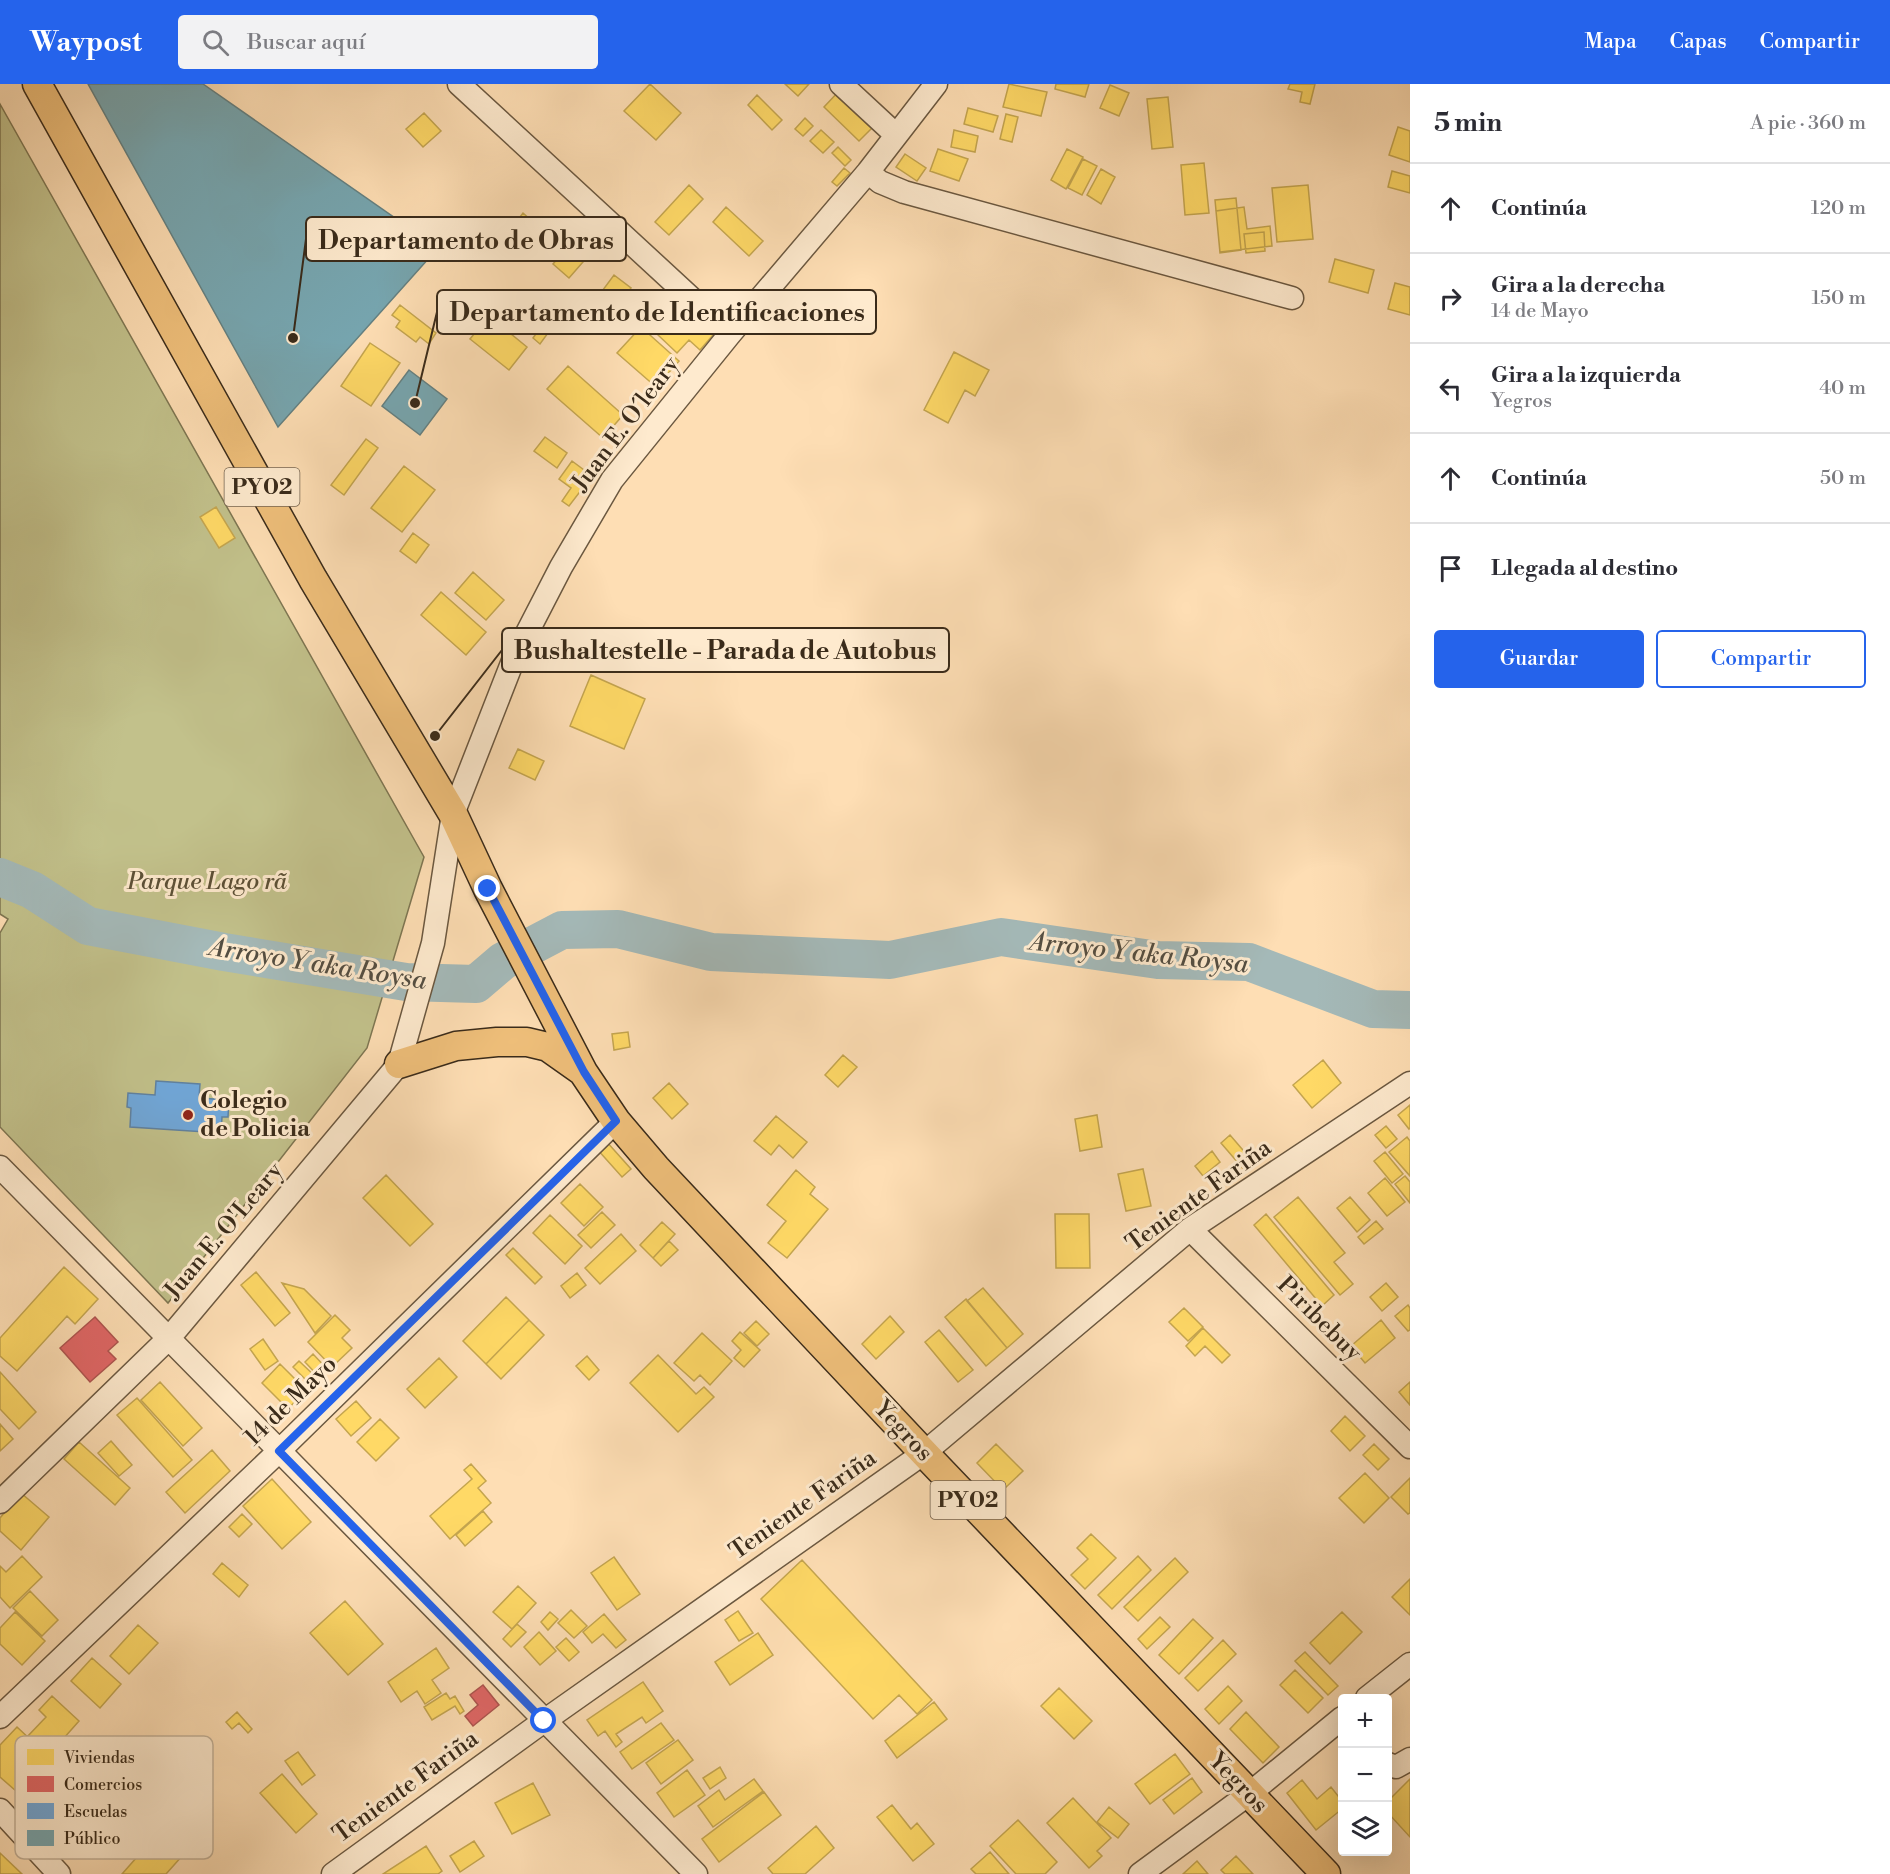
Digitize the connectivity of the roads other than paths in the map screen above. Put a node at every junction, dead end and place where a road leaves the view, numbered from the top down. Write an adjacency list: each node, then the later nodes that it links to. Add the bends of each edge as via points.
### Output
1 (37, 84): 9 (main road, PY02, via 313,579)
2 (459, 84): 8 (street)
3 (841, 84): 5 (street)
4 (936, 84): 5 (street, Juan E. O´leary)
5 (896, 134): 6 (street, Juan E. O´leary)
6 (868, 172): 7 (street, via 904,192); 8 (street, Juan E. O´leary)
7 (1292, 298)
8 (730, 334): 9 (street, Juan E. O´leary, via 612,480 561,567 514,658)
9 (453, 814): 10 (street, Juan E. O'Leary, via 433,943); 11 (main road, Yegros / PY02)
10 (399, 1064): 11 (main road, via 456,1046 527,1042 548,1047); 16 (street, Juan E. O'Leary)
11 (584, 1072): 13 (main road, Yegros / PY02)
12 (1410, 1083): 15 (street, Teniente Fariña)
13 (616, 1121): 18 (street, 14 de Mayo); 19 (main road, Yegros / PY02)
14 (0, 1167): 16 (street)
15 (1190, 1229): 17 (street, Piribebuy); 19 (street, Teniente Fariña)
16 (170, 1337): 18 (street); 20 (street, Juan E. O'Leary)
17 (1410, 1447)
18 (279, 1451): 23 (street, 14 de Mayo); 24 (street)
19 (924, 1453): 24 (street, Teniente Fariña); 28 (main road, Yegros / PY02)
20 (0, 1502)
21 (1410, 1664): 22 (street)
22 (1372, 1694)
23 (0, 1717)
24 (544, 1721): 33 (street, Teniente Fariña); 34 (street)
25 (1338, 1723): 28 (street)
26 (1410, 1759): 27 (street)
27 (1392, 1766)
28 (1249, 1794): 35 (street); 36 (main road, Yegros / PY02)
29 (0, 1810): 30 (street)
30 (15, 1826)
31 (45, 1859): 32 (street)
32 (59, 1874)
33 (333, 1874)
34 (696, 1874)
35 (1140, 1874)
36 (1326, 1874)

